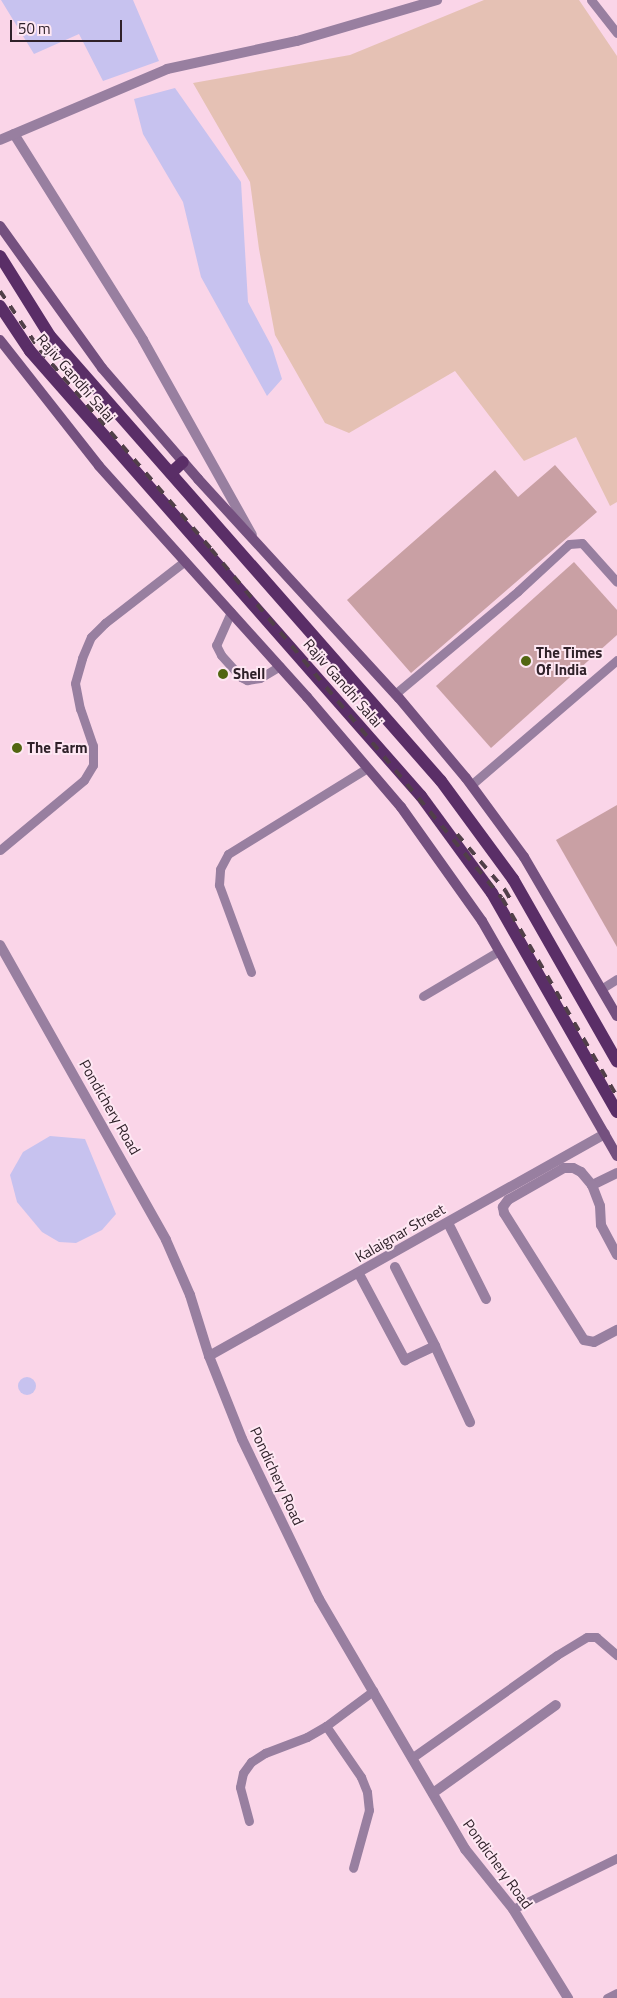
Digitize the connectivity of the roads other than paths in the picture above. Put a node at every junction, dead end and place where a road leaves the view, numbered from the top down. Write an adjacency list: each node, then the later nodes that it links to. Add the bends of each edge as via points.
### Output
1 (437, 0): 4 (street, via 297,42 167,69)
2 (591, 0): 3 (lane)
3 (617, 33)
4 (14, 134): 5 (street); 12 (street, via 143,340)
5 (0, 140)
6 (0, 226): 10 (street, via 102,368)
7 (0, 256): 11 (main road, Rajiv Gandhi Salai, via 50,336)
8 (0, 306): 30 (main road, Rajiv Gandhi Salai, via 30,351 421,796 492,893)
9 (0, 340): 13 (street, via 100,466)
10 (183, 462): 11 (main road); 12 (street)
11 (170, 473): 29 (main road, Rajiv Gandhi Salai, via 441,781 513,879)
12 (258, 545): 18 (street)
13 (185, 562): 15 (street); 21 (lane, via 91,637 75,683 93,746 93,765 84,780)
14 (617, 582): 18 (lane, via 582,543 569,544)
15 (231, 612): 17 (street); 17 (lane, via 216,645 220,655 247,680 260,678)
16 (617, 660): 20 (lane)
17 (280, 666): 19 (street)
18 (395, 694): 20 (street)
19 (367, 768): 23 (street, via 400,807 482,921); 24 (lane, via 228,854 220,869 220,885)
20 (471, 786): 26 (street, via 524,857)
21 (0, 850)
22 (0, 945): 42 (street, Pondichery Road, via 162,1232 190,1295)
23 (499, 951): 27 (lane); 31 (street)
24 (250, 972)
25 (617, 979): 26 (lane)
26 (600, 988): 28 (street)
27 (423, 996)
28 (617, 1016)
29 (617, 1061)
30 (617, 1112)
31 (605, 1134): 32 (street); 35 (street, Kalaignar Street)
32 (617, 1156)
33 (617, 1173): 34 (street)
34 (592, 1185): 36 (street, via 600,1206 601,1225); 40 (street, via 580,1172 564,1168 508,1200 503,1207 504,1213 584,1340 594,1342)
35 (448, 1223): 38 (street, Kalaignar Street); 39 (street)
36 (617, 1255)
37 (395, 1267): 41 (street)
38 (359, 1274): 41 (street, via 405,1360); 42 (street, Kalaignar Street)
39 (486, 1299)
40 (617, 1330)
41 (435, 1346): 43 (street)
42 (209, 1356): 45 (street, Pondichery Road, via 271,1502 319,1599)
43 (470, 1422)
44 (617, 1655): 48 (lane, via 596,1637 587,1637 556,1655)
45 (373, 1691): 47 (lane); 48 (street, Pondichery Road)
46 (556, 1705): 49 (street)
47 (326, 1726): 50 (lane, via 251,1762 243,1773 240,1786); 52 (lane, via 361,1777 367,1792 369,1810)
48 (413, 1757): 49 (street, Pondichery Road)
49 (433, 1793): 53 (street, Pondichery Road, via 465,1849)
50 (249, 1821)
51 (617, 1858): 53 (lane)
52 (354, 1868)
53 (513, 1909): 55 (street, Pondichery Road)
54 (617, 1993): 56 (lane)
55 (568, 1998)
56 (607, 1998)

